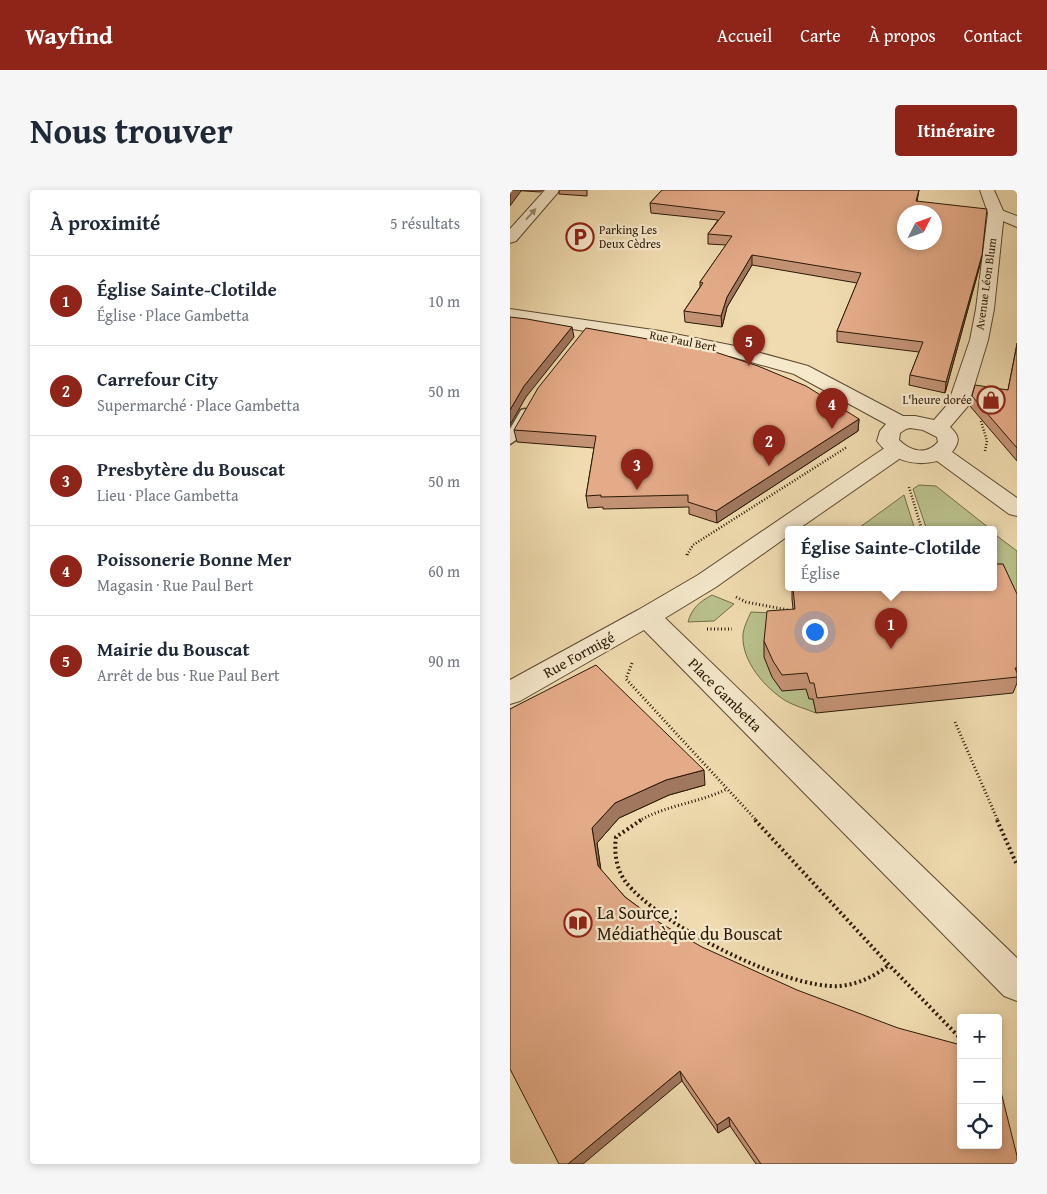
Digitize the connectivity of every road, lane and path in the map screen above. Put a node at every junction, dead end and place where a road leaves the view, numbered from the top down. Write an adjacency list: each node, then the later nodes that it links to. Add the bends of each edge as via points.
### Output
1 (553, 190): 5 (street, one-way to 1)
2 (988, 190): 3 (street, Avenue Léon Blum)
3 (996, 213): 4 (street); 10 (street, Avenue Léon Blum, via 979,340 958,406)
4 (1017, 222)
5 (510, 238)
6 (510, 314): 9 (street, Rue Paul Bert, via 585,333 660,336 801,370)
7 (529, 406): 11 (lane)
8 (979, 416): 14 (path, via 987,441 986,450)
9 (900, 424): 10 (street, via 920,422); 12 (street, via 888,435 888,441)
10 (938, 428): 13 (street, via 948,443)
11 (510, 440)
12 (896, 450): 13 (street, via 914,456); 17 (street)
13 (940, 453): 16 (street)
14 (979, 456)
15 (909, 487): 18 (path)
16 (1017, 509)
17 (786, 526)
18 (921, 526)
19 (785, 527): 20 (street)
20 (706, 581): 21 (path, via 746,602); 22 (street)
21 (793, 611)
22 (647, 617): 23 (street, Place Gambetta); 24 (street, Rue Formigé)
23 (671, 641): 26 (path, via 631,664 626,679); 31 (street, Place Gambetta)
24 (510, 693)
25 (956, 722): 27 (path)
26 (727, 789): 28 (path, via 639,820 616,837 614,849 624,880 639,896 661,914); 29 (path)
27 (1017, 865)
28 (741, 959): 29 (path, via 788,976 834,986 864,981); 30 (path)
29 (889, 965): 32 (path)
30 (737, 966)
31 (1017, 983)
32 (957, 1035)

